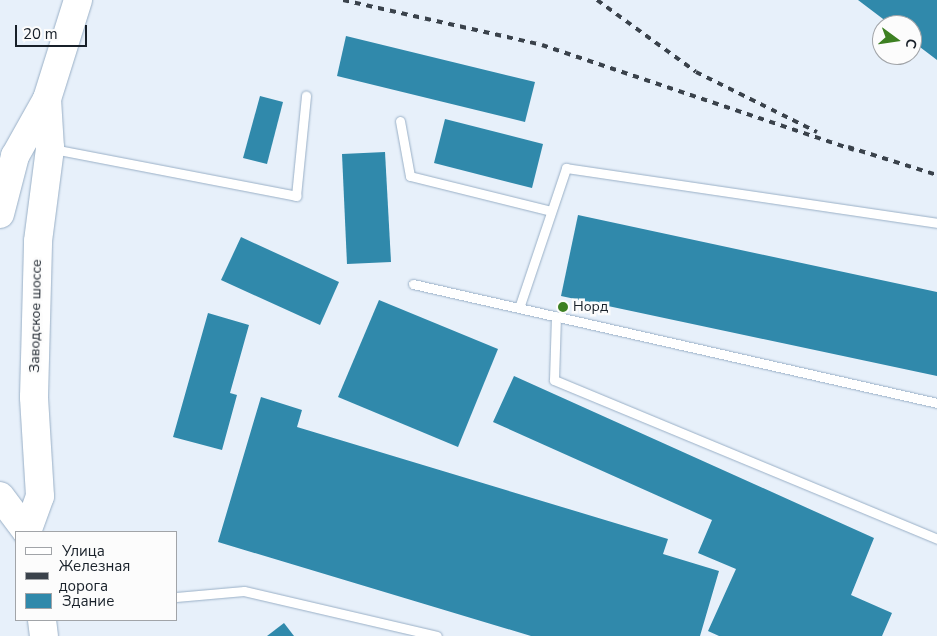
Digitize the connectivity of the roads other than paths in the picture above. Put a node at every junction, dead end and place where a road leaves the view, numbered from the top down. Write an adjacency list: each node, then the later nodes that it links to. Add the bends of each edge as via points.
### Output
1 (78, 0): 3 (main road, Заводское шоссе)
2 (306, 94): 5 (lane, via 296,196)
3 (47, 99): 5 (main road, Заводское шоссе); 7 (main road, Заводское шоссе, via 15,156)
4 (400, 121): 6 (lane, via 410,176)
5 (50, 148): 15 (main road, Заводское шоссе, via 38,241 34,397 40,496)
6 (551, 211): 8 (lane, via 566,168); 10 (lane)
7 (0, 214)
8 (937, 223)
9 (413, 284): 10 (lane)
10 (519, 308): 11 (lane)
11 (556, 316): 12 (lane); 16 (lane, via 554,380)
12 (937, 403)
13 (0, 496): 14 (main road, Заводское шоссе)
14 (26, 531)
15 (27, 531)
16 (937, 539)
17 (178, 597): 20 (lane, via 244,590)
18 (42, 621): 19 (main road)
19 (44, 636)
20 (437, 636)

